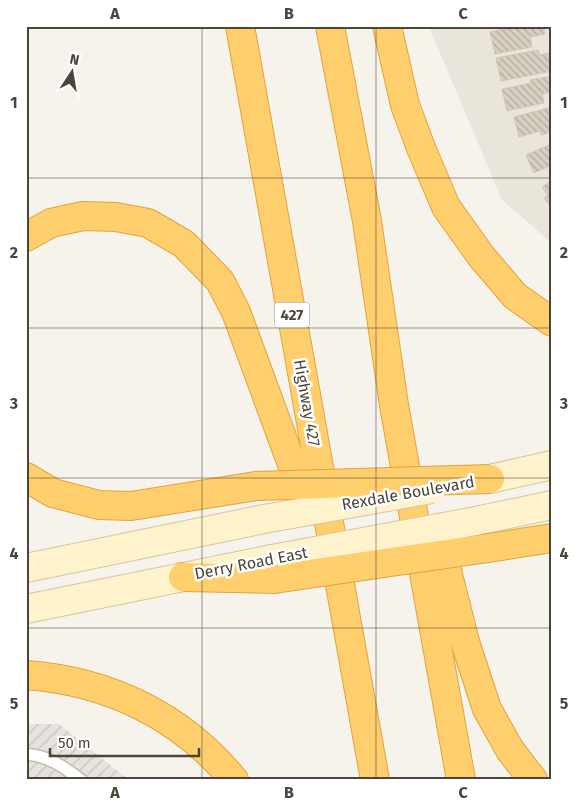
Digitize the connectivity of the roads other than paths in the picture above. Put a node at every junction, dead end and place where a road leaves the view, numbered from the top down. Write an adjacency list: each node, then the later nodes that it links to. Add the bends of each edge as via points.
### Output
1 (240, 26): 15 (highway, Highway 427 / 427)
2 (330, 26): 6 (highway, via 367,221)
3 (387, 26): 5 (highway, via 405,106 446,207 481,256 516,296)
4 (26, 237): 15 (highway, via 51,223 82,216 116,216 148,223 184,244 220,281 236,312)
5 (552, 322)
6 (394, 405): 22 (highway); 23 (highway, via 415,445 464,642 487,709 510,750)
7 (552, 465): 9 (main road, Rexdale Boulevard)
8 (26, 477): 9 (highway, bridge, via 53,493 99,504 131,506 256,486)
9 (490, 478): 12 (main road, Rexdale Boulevard, bridge, via 264,519)
10 (552, 505): 13 (main road, Derry Road East, bridge)
11 (552, 538): 13 (highway, bridge, via 488,548)
12 (26, 568)
13 (273, 569): 14 (highway)
14 (183, 577): 16 (main road, Derry Road East)
15 (343, 603): 21 (highway, Highway 427 / 427)
16 (26, 608)
17 (26, 675): 20 (highway, via 48,676 93,686 166,718 216,758)
18 (26, 754): 19 (lane, via 59,763)
19 (81, 780)
20 (234, 780)
21 (375, 780)
22 (461, 780)
23 (533, 780)

